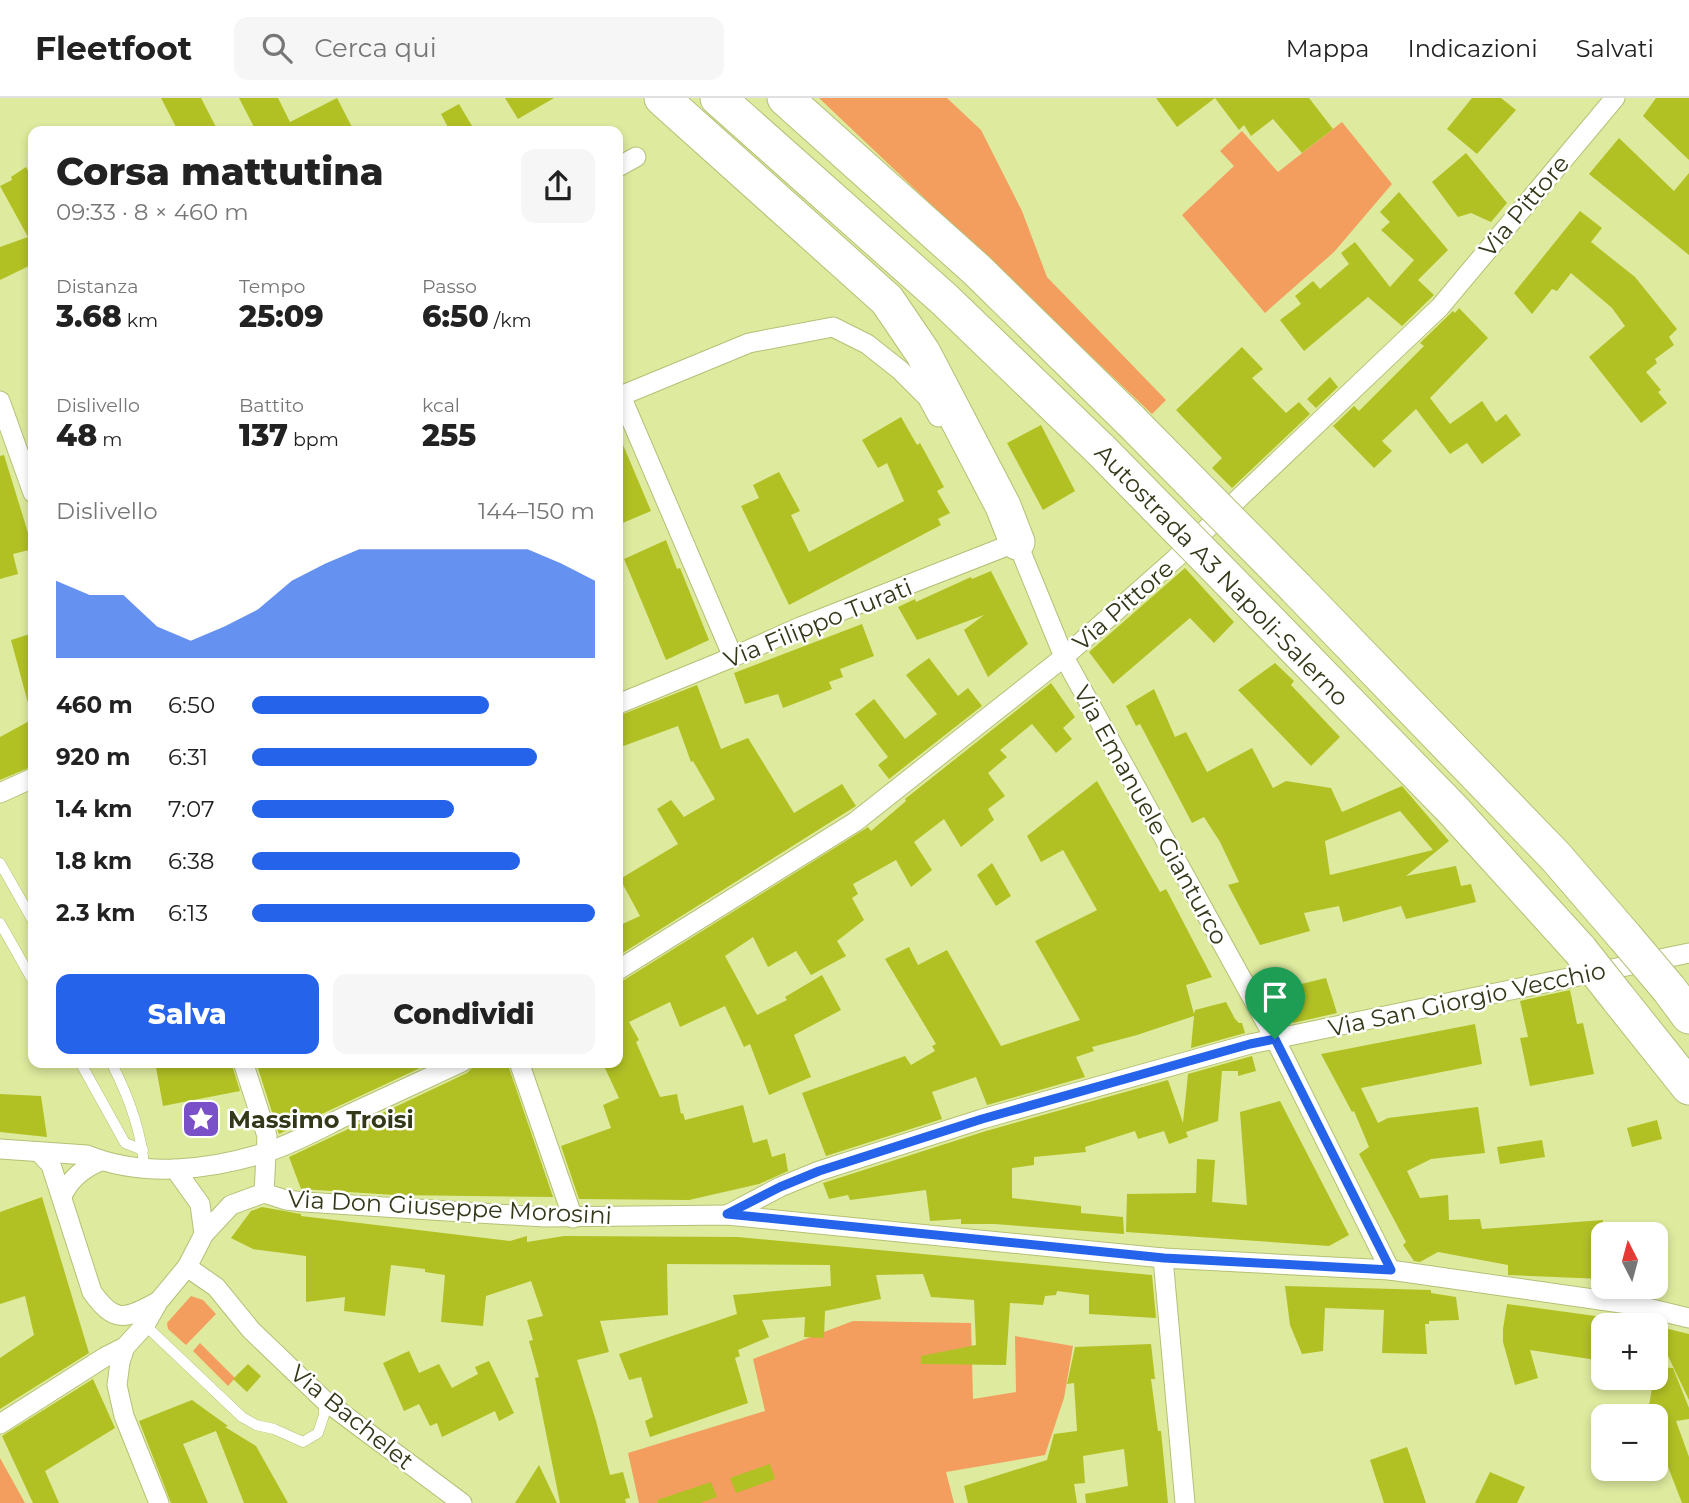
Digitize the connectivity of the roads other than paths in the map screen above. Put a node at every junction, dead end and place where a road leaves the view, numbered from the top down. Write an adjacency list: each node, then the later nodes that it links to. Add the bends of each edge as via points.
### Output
1 (662, 98): 12 (highway, via 887,300 923,353 964,429)
2 (718, 98): 31 (highway, Autostrada A3 Napoli-Salerno, bridge, via 944,299 1264,616 1580,950)
3 (785, 98): 24 (highway, Autostrada A3 Napoli-Salerno, bridge, via 977,270 1296,588 1556,857)
4 (1615, 98): 14 (street, Via Pittore, via 1440,307 1175,559)
5 (636, 158): 6 (street)
6 (623, 164)
7 (623, 395): 12 (street, Via Emanuele Gianturco, via 749,343 832,327 867,344 927,397 980,492)
8 (0, 401): 10 (street)
9 (623, 403): 13 (street)
10 (25, 444): 11 (street)
11 (28, 462)
12 (1017, 542): 13 (street, Via Filippo Turati); 14 (street, Via Emanuele Gianturco)
13 (733, 657): 15 (street, Via Filippo Turati)
14 (1063, 657): 22 (street, Via Pittore, via 855,822); 25 (street, Via Emanuele Gianturco)
15 (623, 702)
16 (28, 780): 17 (street)
17 (0, 793)
18 (0, 863): 19 (lane)
19 (28, 912)
20 (0, 923): 23 (lane)
21 (1689, 953): 25 (street, Via San Giorgio Vecchio)
22 (623, 967)
23 (28, 972)
24 (1679, 1003)
25 (1275, 1039): 40 (street, Via San Giorgio Vecchio, via 996,1115 844,1163 780,1187); 45 (street, Via Emanuele Gianturco)
26 (83, 1068): 35 (lane, via 125,1143)
27 (114, 1068): 35 (lane, via 139,1130)
28 (245, 1068): 34 (street, via 267,1136)
29 (449, 1068): 34 (street)
30 (521, 1068): 41 (street)
31 (1689, 1087)
32 (0, 1149): 33 (street)
33 (39, 1152): 36 (street, via 87,1155); 39 (street, via 51,1164)
34 (267, 1152): 37 (street); 38 (street)
35 (143, 1159): 36 (street); 37 (street)
36 (107, 1162): 39 (street, via 82,1170)
37 (175, 1169): 42 (street, via 201,1204)
38 (264, 1193): 41 (street, Via Don Giuseppe Morosini, via 304,1202); 42 (street, via 231,1205)
39 (62, 1196): 46 (street, via 92,1292 102,1306 115,1316 127,1317)
40 (727, 1214): 41 (street, Via Don Giuseppe Morosini); 43 (street, Via Don Giuseppe Morosini)
41 (573, 1218)
42 (204, 1234): 44 (street)
43 (1164, 1258): 45 (street, Via Don Giuseppe Morosini); 54 (street)
44 (187, 1267): 46 (street); 50 (street, Via Bachelet, via 216,1287 251,1330)
45 (1391, 1270): 47 (street, Via Don Giuseppe Morosini, via 1635,1305)
46 (158, 1302): 48 (street)
47 (1689, 1318)
48 (145, 1325): 49 (street); 50 (lane, via 256,1425 303,1442 318,1433)
49 (125, 1347): 51 (street); 52 (street, via 117,1385 124,1416)
50 (324, 1400): 53 (street, Via Bachelet)
51 (0, 1424)
52 (159, 1503)
53 (462, 1503)
54 (1185, 1503)

